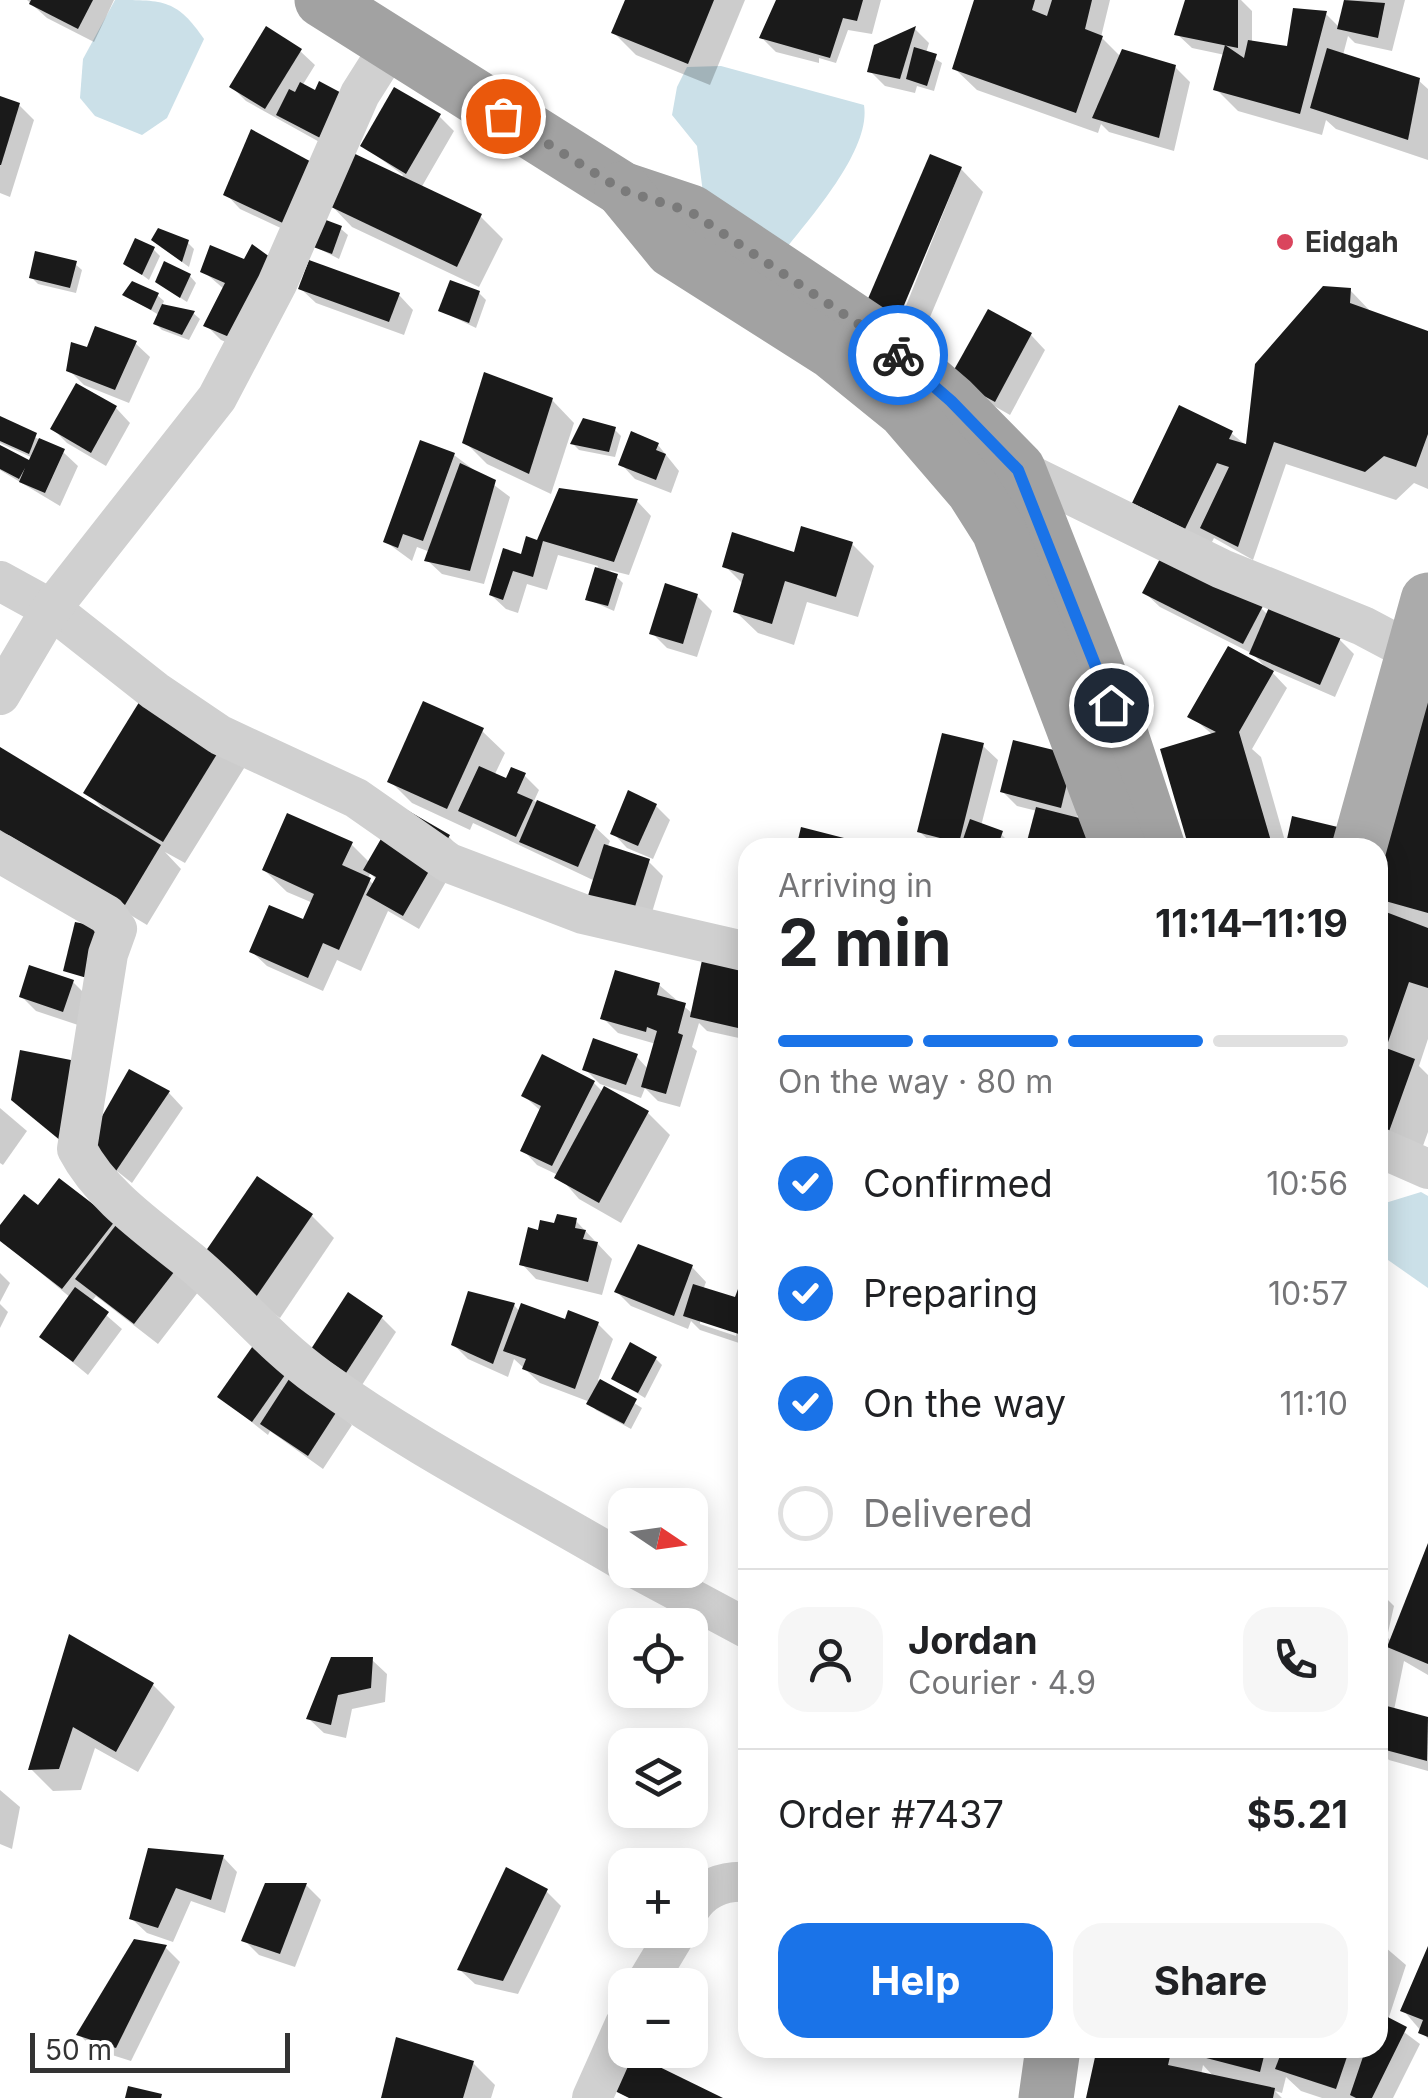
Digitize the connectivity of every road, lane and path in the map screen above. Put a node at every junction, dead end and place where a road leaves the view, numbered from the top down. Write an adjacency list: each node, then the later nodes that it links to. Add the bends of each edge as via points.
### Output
1 (322, 0): 2 (highway)
2 (391, 45): 3 (highway, via 622,190 691,212 872,333 951,401); 6 (street, via 360,94 277,284 217,398)
3 (995, 480): 7 (street, via 1363,626); 9 (highway, via 999,531); 10 (highway, via 1111,705)
4 (0, 581): 6 (street)
5 (1428, 600): 7 (main road)
6 (51, 609): 8 (street); 13 (street, via 220,734 356,798 449,863 583,914)
7 (1414, 653): 11 (main road)
8 (0, 695)
9 (1115, 838)
10 (1155, 838)
11 (1362, 838)
12 (0, 853): 16 (street, via 107,914 117,929 76,1149 92,1177 314,1375 426,1451)
13 (738, 950)
14 (1388, 1151): 15 (street)
15 (1428, 1169)
16 (608, 1553)
17 (671, 1588): 18 (street)
18 (738, 1625)
19 (738, 1882): 20 (street)
20 (708, 1891)
21 (1052, 2058): 25 (highway)
22 (1078, 2058): 26 (highway)
23 (608, 2062): 24 (street)
24 (592, 2098)
25 (1046, 2098)
26 (1072, 2098)

